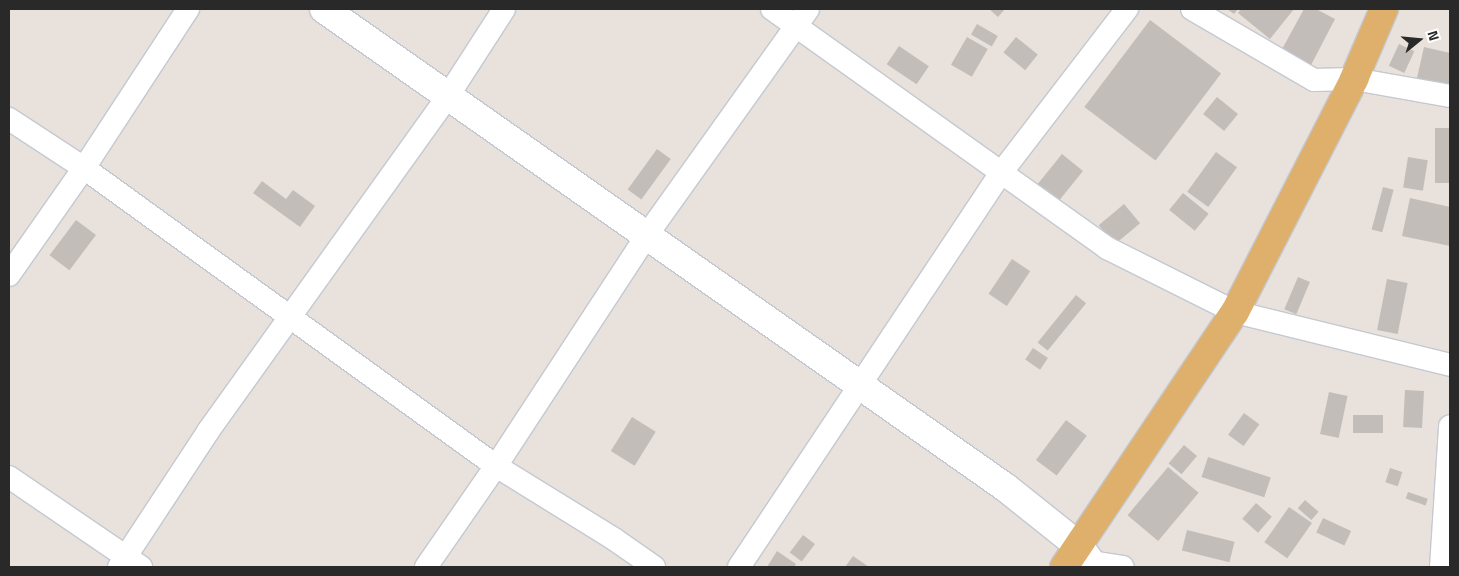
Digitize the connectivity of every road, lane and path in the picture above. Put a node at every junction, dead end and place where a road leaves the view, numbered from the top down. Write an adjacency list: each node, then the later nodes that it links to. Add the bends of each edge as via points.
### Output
1 (188, 9): 13 (street)
2 (324, 9): 10 (street)
3 (504, 9): 10 (street)
4 (772, 9): 8 (street)
5 (1127, 9): 14 (street)
6 (1192, 9): 9 (street, via 1314,80)
7 (1384, 9): 9 (main road)
8 (802, 17): 14 (street); 15 (street)
9 (1354, 79): 11 (street); 17 (main road)
10 (448, 96): 15 (street); 18 (street)
11 (1450, 96)
12 (9, 119): 13 (street)
13 (84, 168): 16 (street); 18 (street)
14 (1001, 173): 17 (street, via 1107,248); 20 (street)
15 (647, 235): 20 (street); 22 (street)
16 (9, 275)
17 (1235, 312): 19 (street); 24 (main road)
18 (288, 317): 22 (street); 25 (street)
19 (1450, 365)
20 (860, 385): 24 (street, via 1013,493); 28 (street)
21 (1450, 426): 30 (street)
22 (496, 466): 26 (street); 27 (street)
23 (9, 477): 25 (street)
24 (1082, 561): 29 (street)
25 (129, 564)
26 (426, 567)
27 (654, 567)
28 (739, 567)
29 (1123, 567)
30 (1441, 567)

